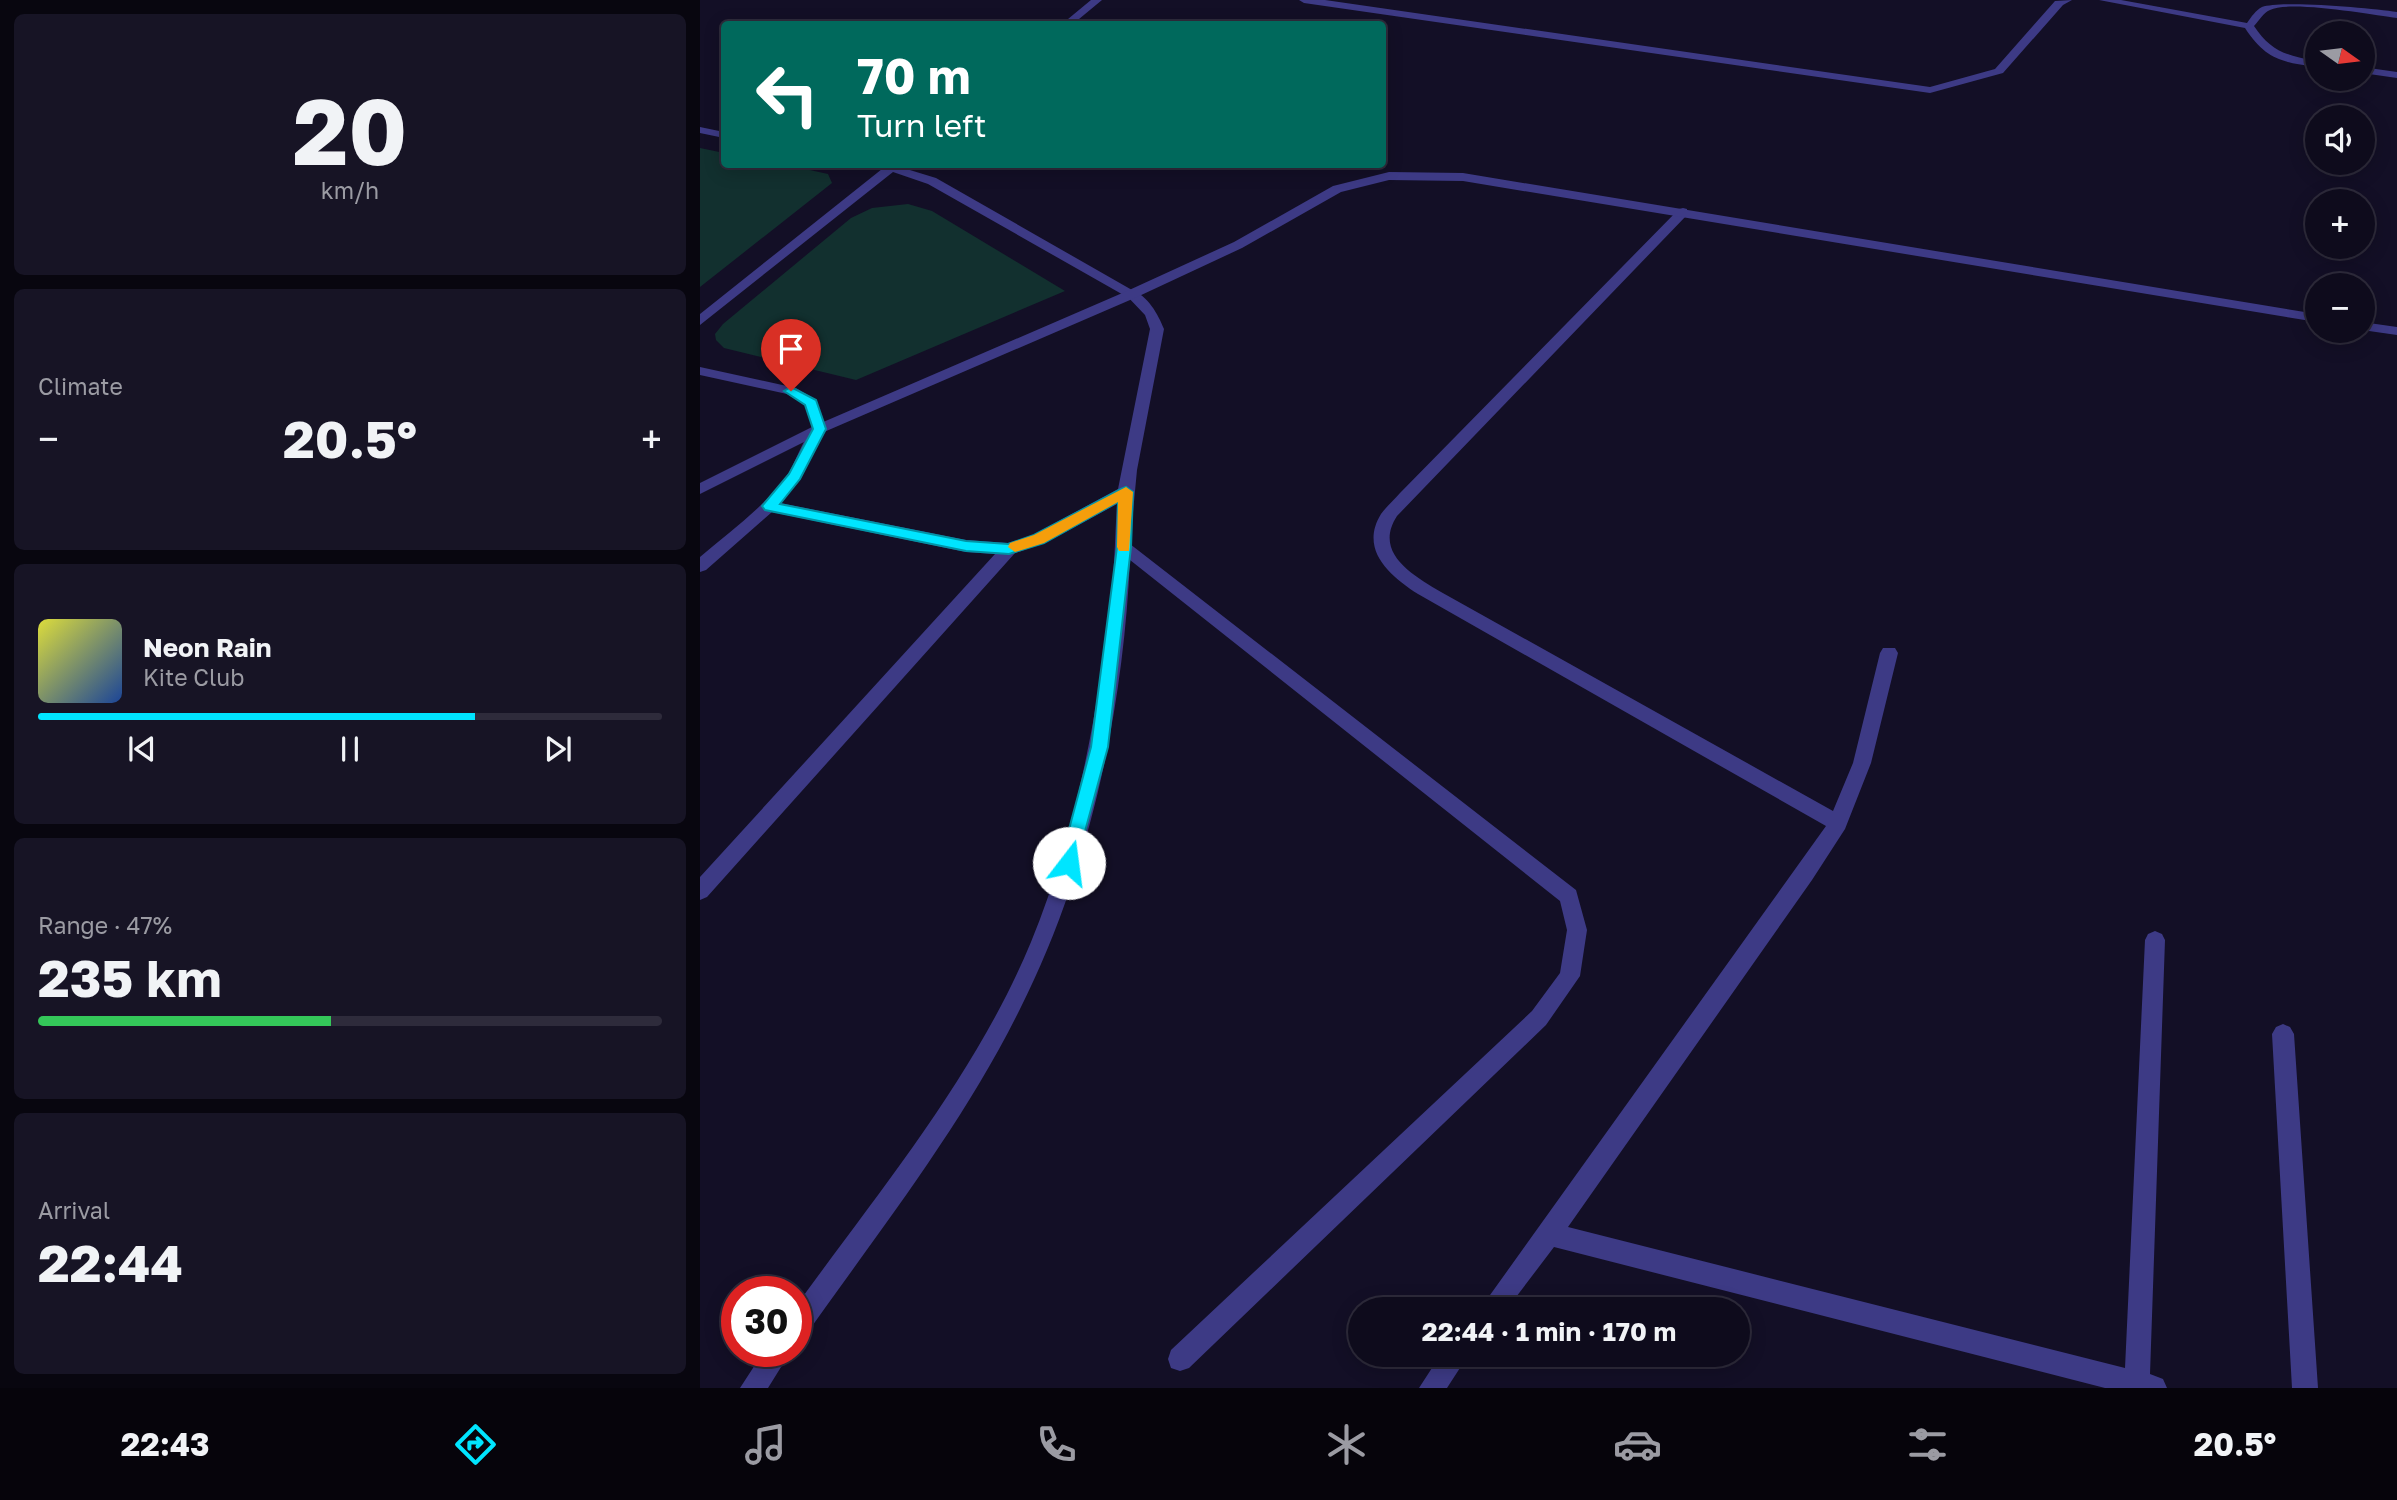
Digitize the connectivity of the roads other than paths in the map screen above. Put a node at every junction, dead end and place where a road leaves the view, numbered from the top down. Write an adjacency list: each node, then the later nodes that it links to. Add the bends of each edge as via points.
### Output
1 (1097, 0): 6 (street)
2 (1304, 0): 3 (street, via 1930,90 1999,71 2059,3)
3 (2067, 0)
4 (2104, 0): 7 (street)
5 (2397, 15): 7 (street, via 2283,2 2266,7)
6 (1071, 21)
7 (2249, 26): 8 (street, via 2262,46 2276,56)
8 (2305, 62)
9 (2375, 72): 10 (street)
10 (2397, 75)
11 (700, 130): 12 (street)
12 (721, 134)
13 (892, 168): 18 (street)
14 (900, 168): 16 (street, via 932,181)
15 (1683, 212): 16 (street, via 1464,177 1389,176 1337,189 1238,244); 17 (street); 30 (street, via 1405,497 1386,519 1381,544 1394,572)
16 (1132, 294): 22 (street); 24 (street, via 1151,314 1157,329)
17 (2305, 316)
18 (700, 321)
19 (2375, 328): 20 (street)
20 (2397, 331)
21 (700, 371): 22 (street, via 791,391 811,402)
22 (819, 429): 23 (street); 25 (street, via 795,476)
23 (700, 489)
24 (1126, 492): 26 (street); 27 (street, via 1039,539)
25 (769, 506): 27 (street, via 966,546); 28 (street)
26 (1124, 547): 36 (street, via 1100,747 1062,886 1034,960 950,1107); 37 (street, via 1569,897 1577,930 1570,976 1539,1018)
27 (1009, 549): 31 (street)
28 (700, 566)
29 (1889, 653): 30 (street, via 1862,763)
30 (1838, 823): 34 (street)
31 (700, 891)
32 (2155, 940): 40 (street)
33 (2283, 1034): 43 (street)
34 (1549, 1234): 35 (street); 40 (street)
35 (1501, 1297)
36 (812, 1304)
37 (1180, 1359)
38 (768, 1367): 41 (street)
39 (1447, 1367): 42 (street)
40 (2145, 1386)
41 (753, 1388)
42 (1432, 1388)
43 (2305, 1388)

